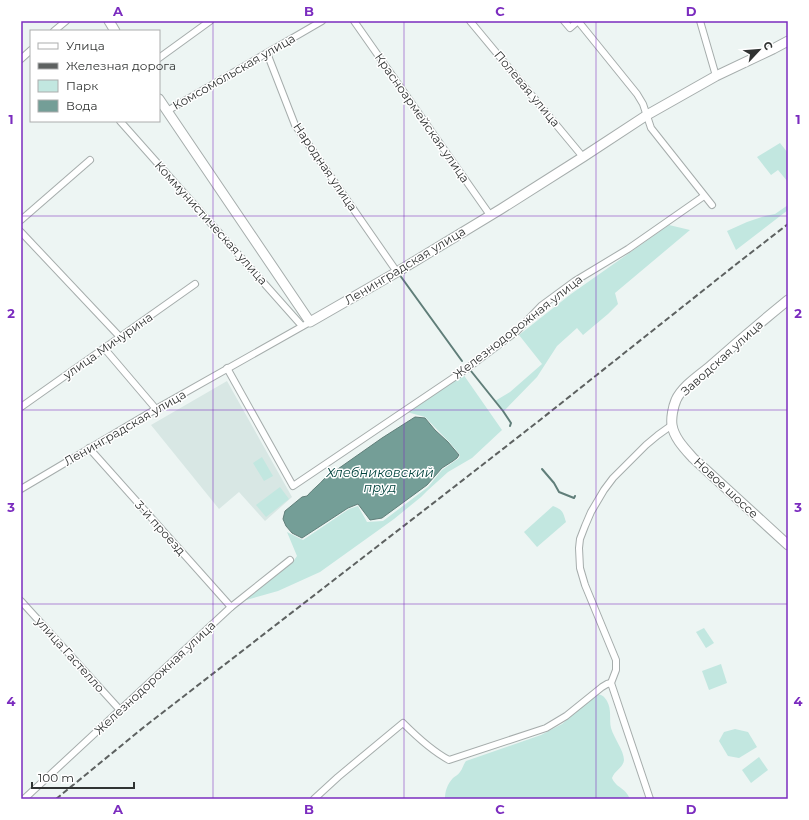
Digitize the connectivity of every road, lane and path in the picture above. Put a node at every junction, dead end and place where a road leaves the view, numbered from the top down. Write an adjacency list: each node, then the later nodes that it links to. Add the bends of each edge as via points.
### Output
1 (66, 21): 10 (street)
2 (109, 21): 11 (street)
3 (210, 21): 15 (street)
4 (322, 21): 14 (street, Комсомольская улица)
5 (354, 21): 26 (street, Красноармейская улица)
6 (470, 21): 22 (street, Полевая улица)
7 (564, 21): 8 (street, via 570,28)
8 (578, 21): 20 (street, via 637,94)
9 (700, 21): 17 (street)
10 (55, 30)
11 (114, 30)
12 (788, 41): 17 (street, Ленинградская улица)
13 (30, 51): 16 (street)
14 (266, 53): 19 (street, Комсомольская улица); 29 (street, Народная улица, via 295,125)
15 (160, 57)
16 (21, 59)
17 (716, 76): 20 (street, Ленинградская улица)
18 (160, 100): 19 (street, Коммунистическая улица)
19 (167, 111): 32 (street, Коммунистическая улица)
20 (647, 114): 22 (street, Ленинградская улица); 24 (street, via 651,128)
21 (121, 122): 32 (street, Коммунистическая улица)
22 (583, 157): 26 (street, Ленинградская улица)
23 (90, 160): 27 (street)
24 (704, 196): 25 (street); 35 (street, Железнодорожная улица, via 541,306 517,331 465,370 293,486)
25 (712, 205)
26 (490, 215): 29 (street, Ленинградская улица)
27 (21, 220)
28 (21, 232): 33 (street)
29 (397, 272): 32 (street, Ленинградская улица)
30 (195, 284): 33 (street, улица Мичурина)
31 (788, 300): 38 (street, Заводская улица, via 684,389 676,400)
32 (306, 324): 35 (street, Ленинградская улица)
33 (120, 337): 34 (street, улица Мичурина)
34 (104, 348): 36 (street, улица Мичурина); 37 (street)
35 (227, 368): 37 (street, Ленинградская улица)
36 (21, 407)
37 (156, 409): 39 (street, Ленинградская улица)
38 (672, 425): 41 (street, Новое шоссе, via 677,438 693,458); 45 (street, via 646,445 604,490 584,526 580,539 580,568 616,660 616,670)
39 (89, 448): 40 (street, Ленинградская улица); 44 (street, 3-й проезд)
40 (21, 489)
41 (788, 546)
42 (290, 560): 44 (street, Железнодорожная улица)
43 (21, 601): 46 (street, улица Гастелло)
44 (231, 607): 46 (street, Железнодорожная улица)
45 (611, 683): 48 (street, via 546,728 450,760 414,734 404,723); 49 (street)
46 (120, 710): 47 (street, Железнодорожная улица)
47 (24, 799)
48 (314, 799)
49 (650, 799)

